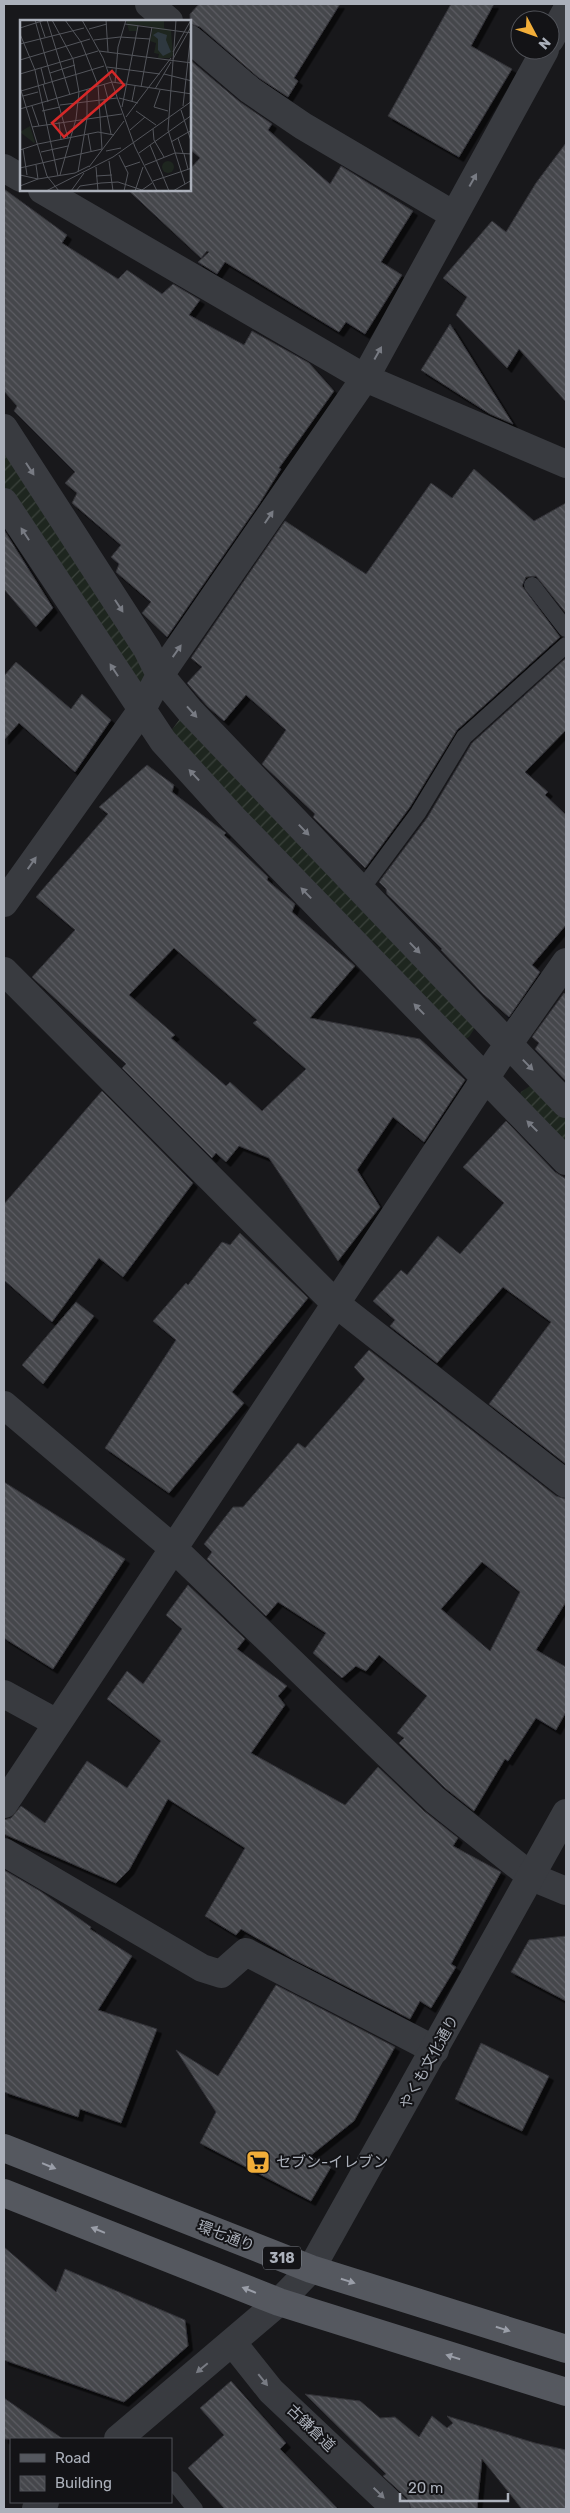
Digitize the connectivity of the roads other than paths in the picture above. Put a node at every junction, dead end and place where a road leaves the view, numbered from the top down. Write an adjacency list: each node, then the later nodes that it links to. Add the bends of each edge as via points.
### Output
1 (149, 4): 2 (street)
2 (168, 20)
3 (191, 40): 8 (street, via 250,90 303,126)
4 (539, 60): 8 (street, one-way to 4)
5 (4, 168): 6 (street)
6 (20, 177)
7 (44, 191): 9 (street)
8 (454, 215): 9 (street, one-way to 8)
9 (364, 378): 11 (street); 16 (street, one-way to 9)
10 (4, 428): 16 (street, one-way to 16, via 147,649)
11 (566, 464)
12 (4, 502): 17 (street, one-way to 12)
13 (532, 585): 14 (lane)
14 (566, 629)
15 (566, 645): 18 (lane, via 464,737 418,813)
16 (160, 675): 17 (street); 18 (street, one-way to 18, via 190,711)
17 (141, 710): 19 (street, one-way to 17); 23 (street, one-way to 17, via 233,818 163,741)
18 (361, 890): 22 (street, one-way to 22)
19 (4, 902)
20 (566, 962): 22 (street)
21 (4, 971): 26 (street)
22 (509, 1045): 23 (street); 24 (street, one-way to 24)
23 (485, 1078): 25 (street, one-way to 23); 26 (street)
24 (566, 1104)
25 (566, 1161)
26 (335, 1303): 28 (street); 29 (street)
27 (4, 1405): 29 (street)
28 (566, 1484)
29 (173, 1548): 31 (street); 35 (street, via 435,1800)
30 (4, 1694): 31 (street)
31 (57, 1723): 32 (street)
32 (4, 1804)
33 (566, 1813): 35 (street, やくも文化通り)
34 (4, 1852): 37 (street, via 202,1968 221,1974 246,1952)
35 (532, 1877): 36 (street); 37 (street, やくも文化通り)
36 (566, 1891)
37 (436, 2050): 40 (street, やくも文化通り)
38 (4, 2148): 40 (main road, 環七通り / 318, one-way to 40)
39 (4, 2193): 41 (main road, one-way to 39)
40 (311, 2269): 41 (street, やくも文化通り); 43 (main road, 環七通り / 318, one-way to 43)
41 (279, 2302): 42 (street, やくも文化通り); 44 (main road, one-way to 41)
42 (232, 2342): 45 (street, やくも文化通り, one-way to 45); 48 (street, 古鎌倉道, one-way to 48, via 272,2390)
43 (566, 2349)
44 (566, 2392)
45 (129, 2436)
46 (172, 2480): 47 (lane)
47 (195, 2509)
48 (396, 2509)

